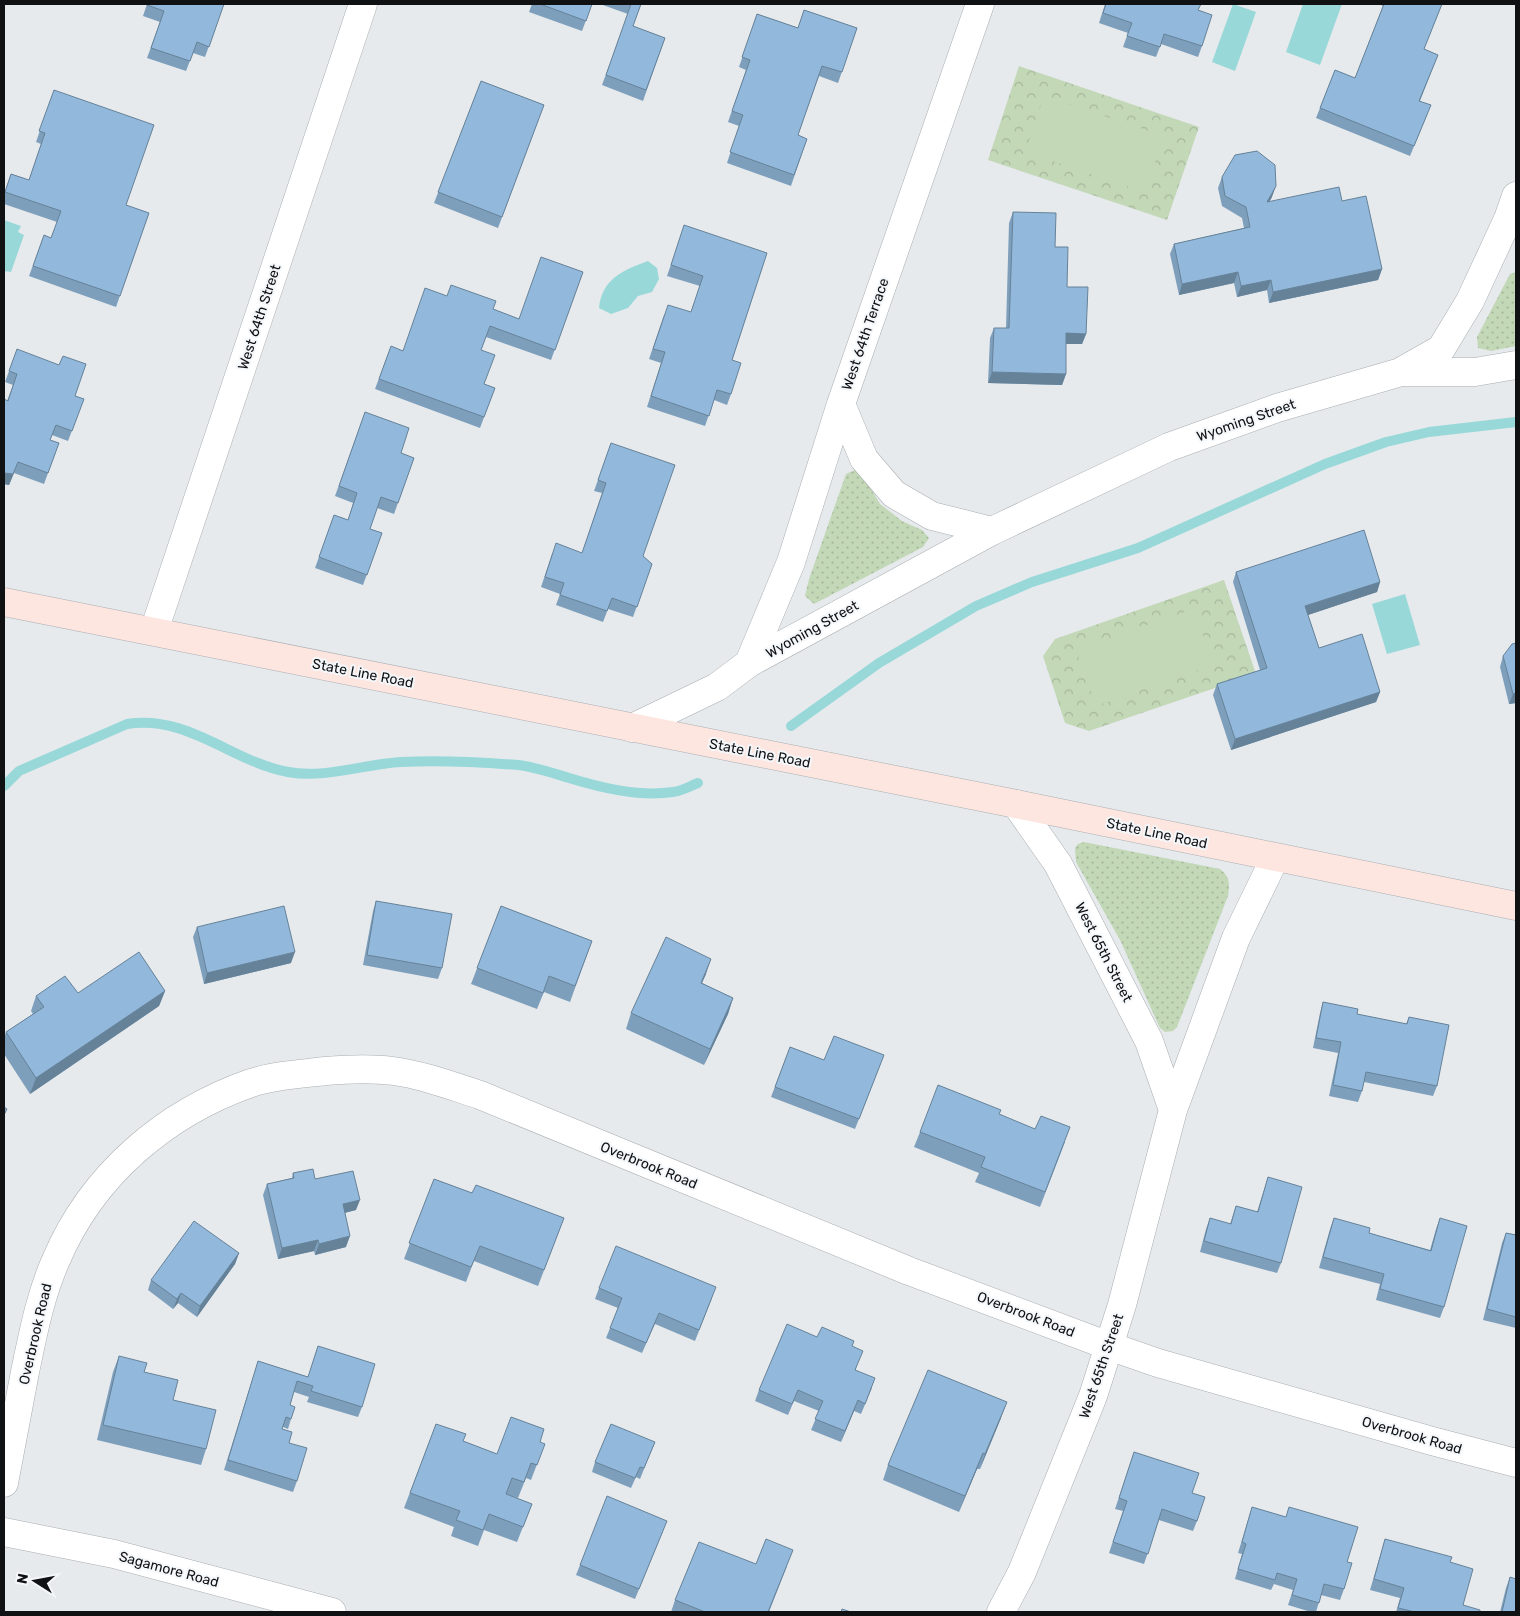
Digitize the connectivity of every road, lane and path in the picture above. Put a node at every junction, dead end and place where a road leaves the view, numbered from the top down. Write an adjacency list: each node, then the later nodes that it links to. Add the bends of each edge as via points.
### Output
1 (363, 4): 9 (street, West 64th Street)
2 (980, 4): 6 (street, West 64th Terrace)
3 (1514, 214): 5 (street, via 1470,301 1441,349)
4 (1516, 365): 5 (street, Wyoming Street, via 1475,372)
5 (1401, 372): 7 (street, Wyoming Street, via 1277,408 1169,447)
6 (841, 404): 7 (street, via 864,458 894,494 932,516); 10 (street, West 64th Terrace, via 791,562)
7 (992, 531): 10 (street, Wyoming Street)
8 (4, 602): 9 (main road, State Line Road)
9 (154, 631): 11 (main road, State Line Road)
10 (749, 664): 11 (street, Wyoming Street, via 717,687)
11 (632, 728): 12 (main road, State Line Road)
12 (1016, 804): 13 (main road, State Line Road); 15 (street, West 65th Street, via 1063,873 1149,1041)
13 (1275, 858): 14 (main road, State Line Road); 15 (street, West 65th Street, via 1236,938)
14 (1516, 906)
15 (1172, 1110): 16 (street, West 65th Street)
16 (1109, 1346): 17 (street, Overbrook Road, via 1158,1363); 18 (street, Overbrook Road, via 909,1271 431,1079 394,1071 355,1069 289,1075 252,1083 194,1108 133,1151 93,1196 71,1229 44,1290); 21 (street, West 65th Street, via 1093,1396 1022,1572)
17 (1516, 1463)
18 (4, 1483)
19 (4, 1532): 20 (street, Sagamore Road, via 114,1554)
20 (332, 1612)
21 (1001, 1612)

